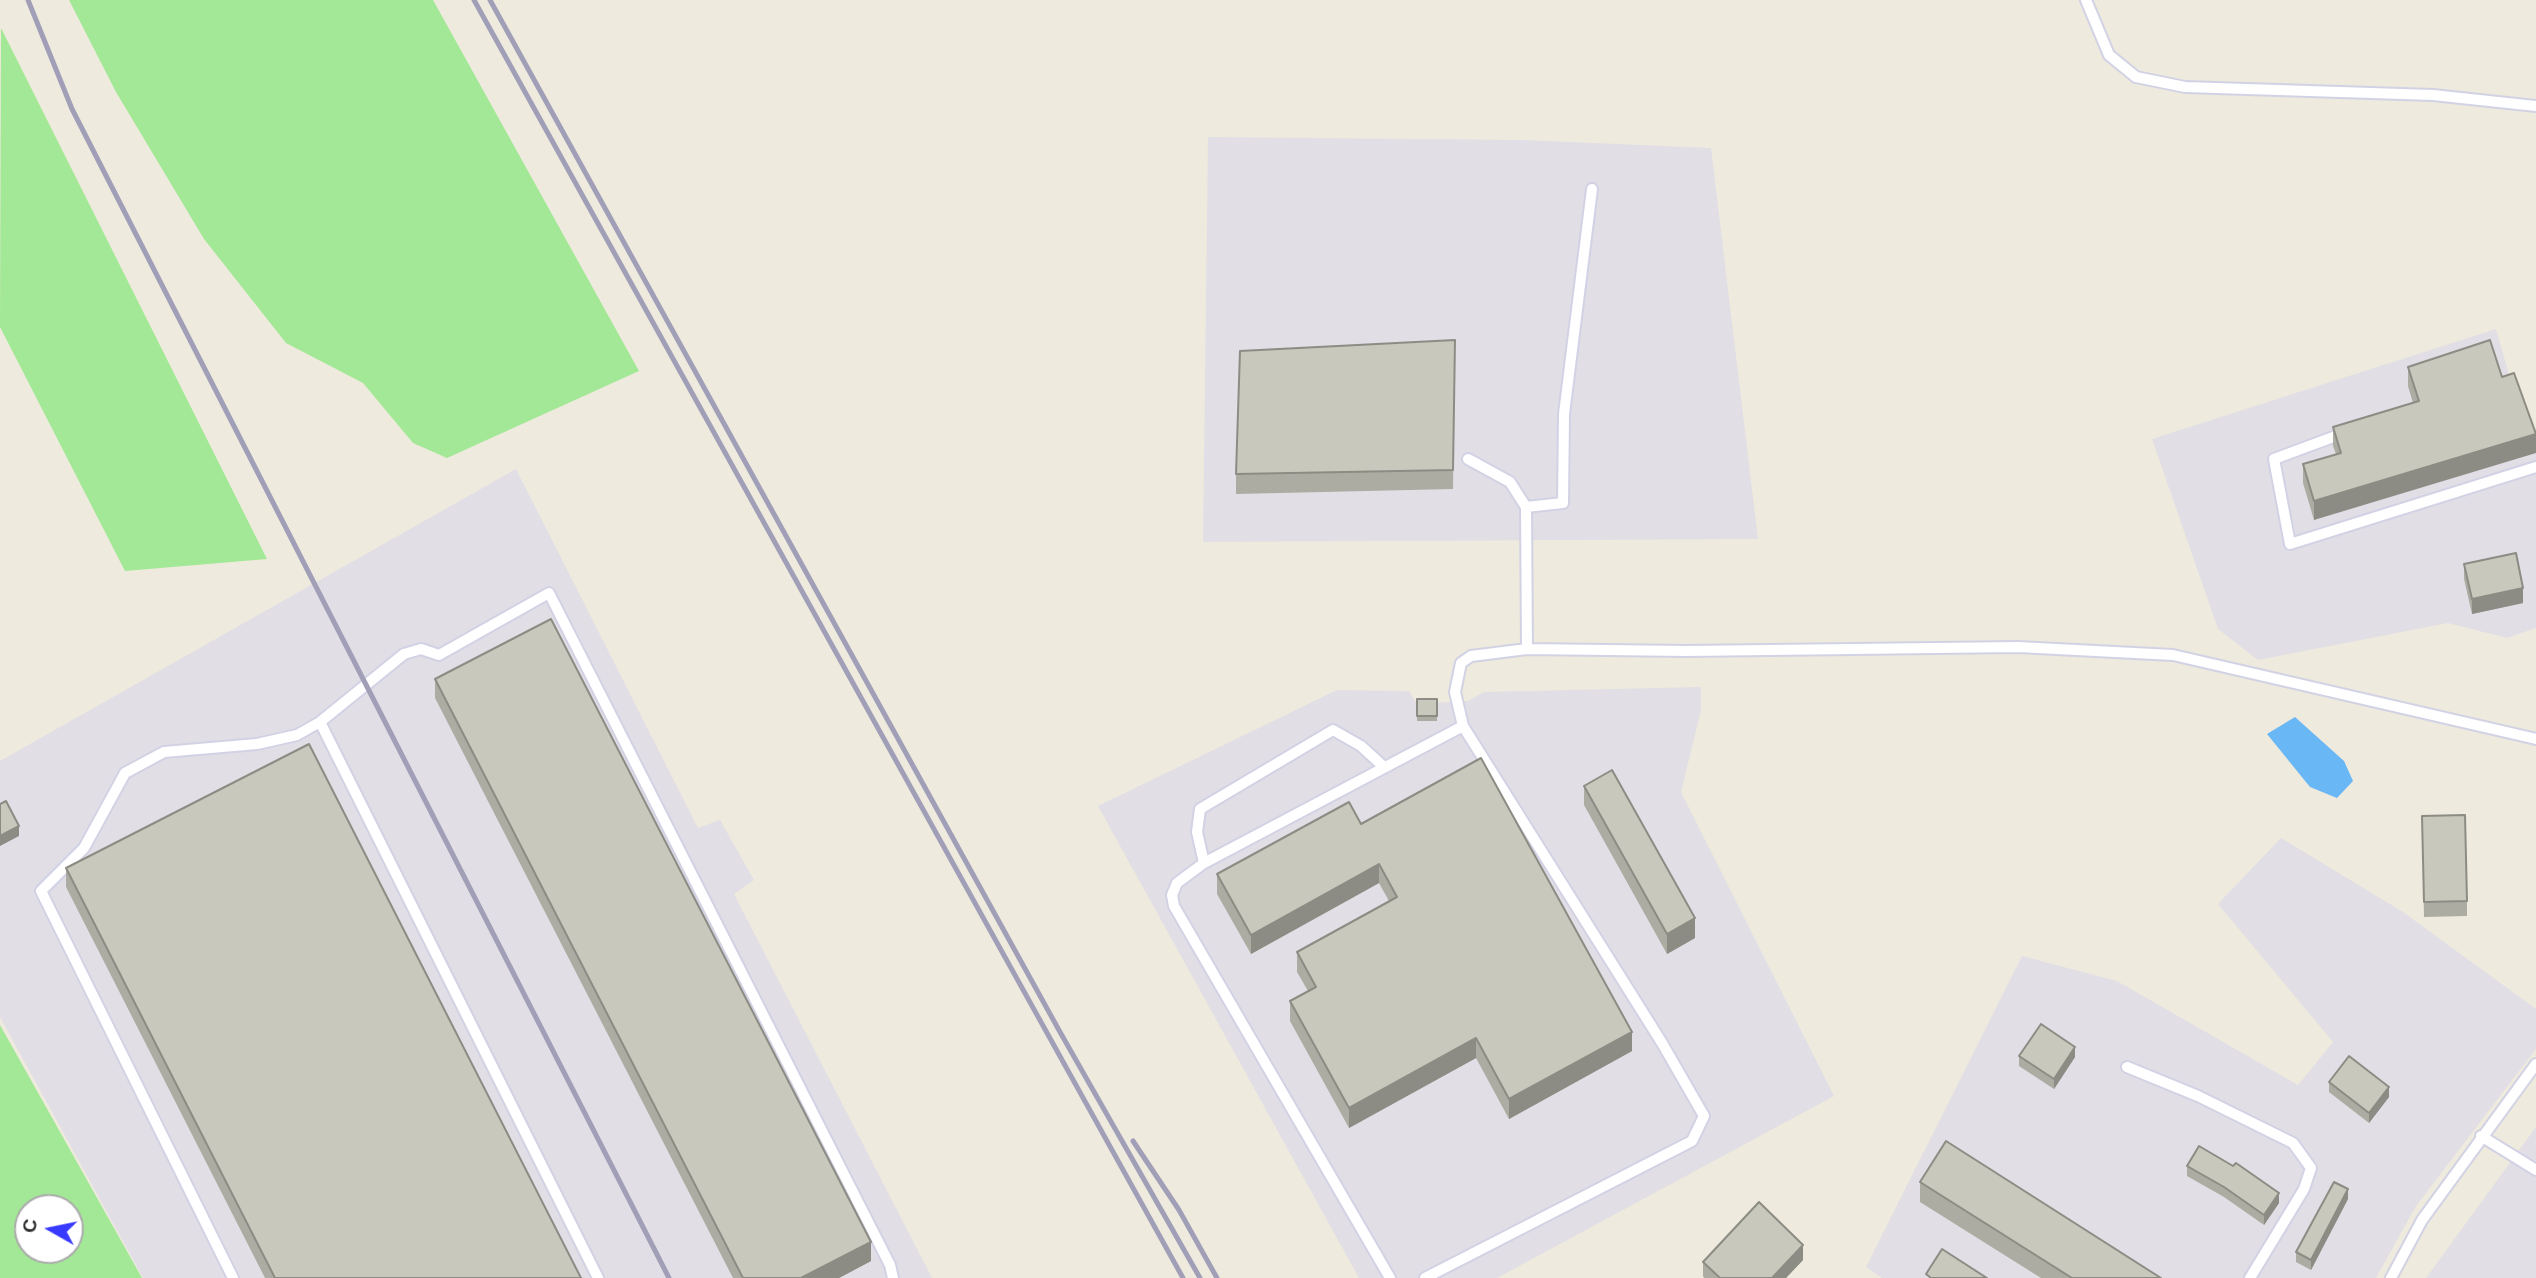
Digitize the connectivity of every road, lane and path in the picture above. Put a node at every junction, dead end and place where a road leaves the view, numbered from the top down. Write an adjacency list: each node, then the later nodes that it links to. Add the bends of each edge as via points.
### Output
1 (2086, 0): 2 (lane, via 2109,55 2136,77 2185,87 2432,96)
2 (2536, 106)
3 (1592, 189): 7 (lane, via 1564,414 1563,503)
4 (2351, 431): 6 (lane, via 2274,459 2290,544)
5 (1468, 458): 7 (lane, via 1510,482)
6 (2536, 467)
7 (1526, 507): 8 (lane)
8 (1527, 649): 10 (lane, via 1471,656 1461,663 1455,692); 11 (lane, via 2018,647 2174,655)
9 (320, 722): 18 (lane, via 298,735 257,744 164,752 125,773 84,848 41,891); 19 (lane); 20 (lane, via 404,654 421,649 439,655 549,593)
10 (1463, 726): 12 (lane); 22 (lane, via 1704,1116 1692,1141)
11 (2536, 738)
12 (1384, 766): 13 (lane); 13 (lane, via 1333,730 1200,808 1197,832)
13 (1204, 863): 21 (lane, via 1177,883 1174,906)
14 (2536, 1063): 16 (lane)
15 (2127, 1067): 23 (lane, via 2293,1143 2311,1168 2304,1189)
16 (2481, 1136): 17 (lane); 24 (lane, via 2422,1220)
17 (2536, 1170)
18 (233, 1278)
19 (598, 1278)
20 (893, 1278)
21 (1390, 1278)
22 (1424, 1278)
23 (2250, 1278)
24 (2391, 1278)

